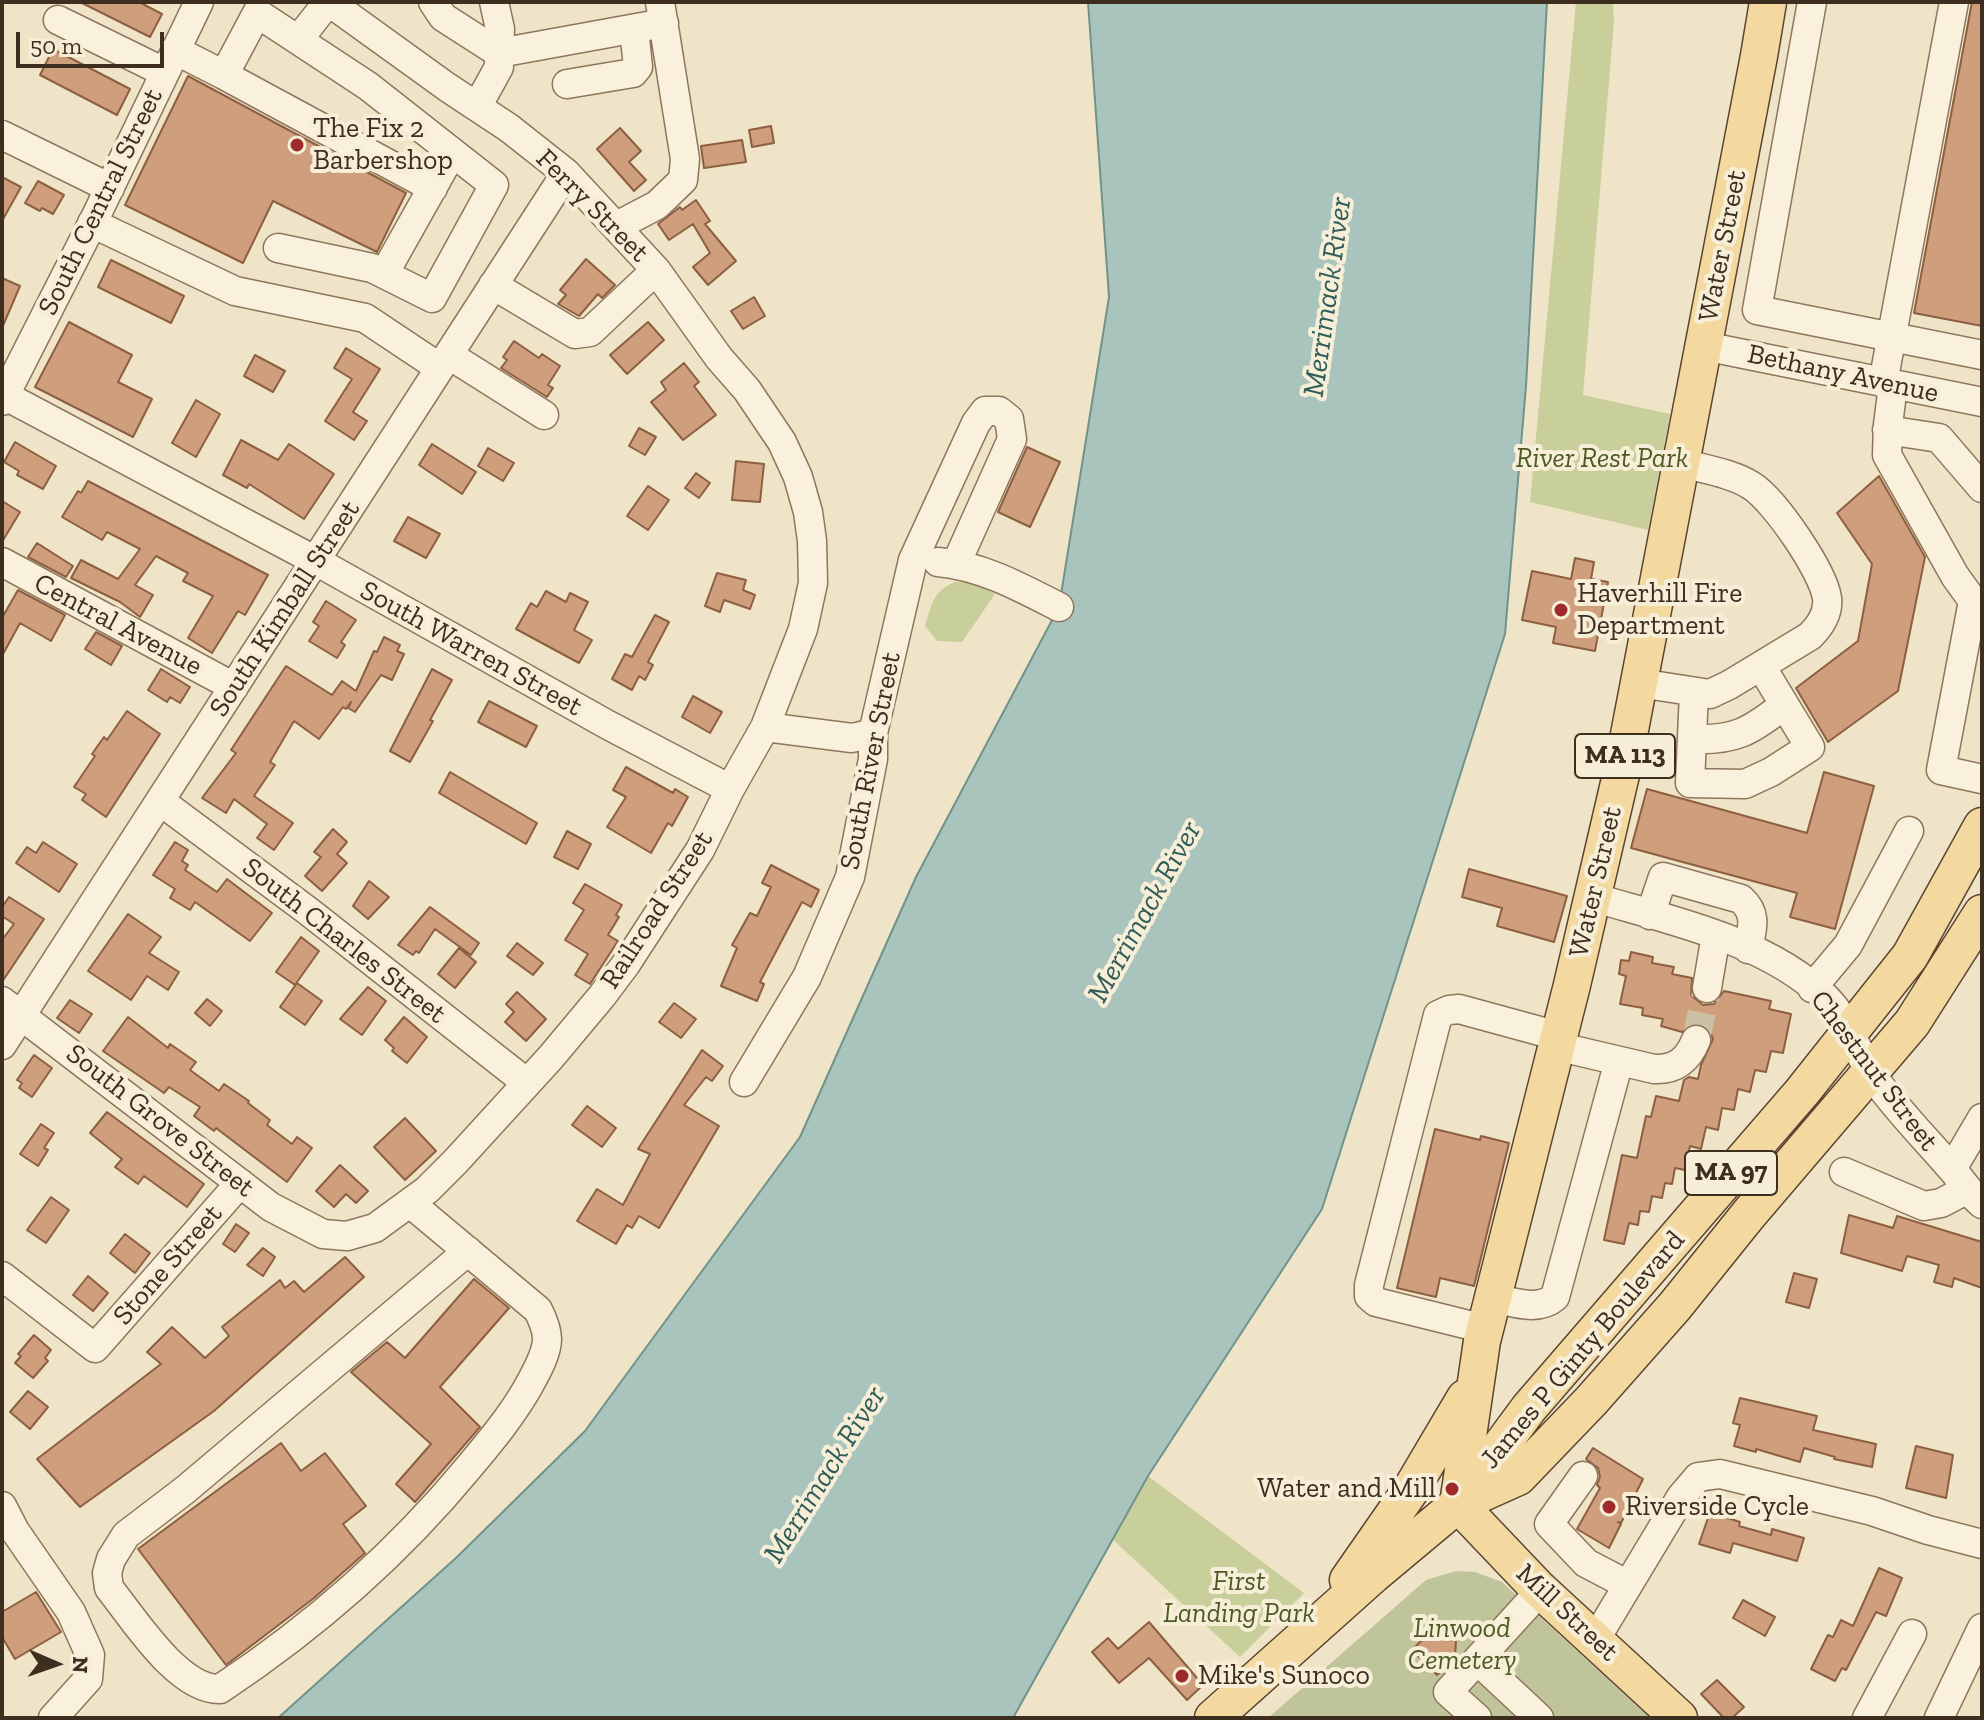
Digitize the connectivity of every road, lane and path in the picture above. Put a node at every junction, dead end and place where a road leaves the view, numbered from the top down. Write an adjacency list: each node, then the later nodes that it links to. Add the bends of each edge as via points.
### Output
1 (199, 2): 13 (street, South Central Street)
2 (328, 2): 11 (street); 16 (street, Ferry Street)
3 (433, 2): 12 (street, via 443,17)
4 (494, 2): 12 (street)
5 (1768, 2): 31 (main road, Water Street / MA 113)
6 (1812, 2): 30 (street, via 1757,310)
7 (1954, 2): 30 (street)
8 (662, 13): 10 (street); 23 (street, via 685,159 683,180 657,205)
9 (58, 20): 13 (street)
10 (634, 29): 12 (street); 15 (street, via 638,67 633,73)
11 (298, 40): 14 (street, via 257,13); 18 (street, via 368,86)
12 (499, 53): 16 (street, via 499,67)
13 (170, 61): 14 (street); 20 (street, South Central Street)
14 (224, 75): 21 (street)
15 (567, 84)
16 (477, 107): 19 (street, Ferry Street)
17 (2, 135): 20 (street)
18 (452, 153): 21 (street); 27 (street, via 494,185)
19 (566, 173): 23 (street, Ferry Street); 28 (street, South Kimball Street)
20 (110, 188): 22 (street, South Central Street)
21 (433, 188): 26 (street)
22 (92, 223): 33 (street, via 235,291 365,318); 35 (street, South Central Street)
23 (617, 226): 25 (street, Ferry Street)
24 (278, 248): 26 (street)
25 (656, 270): 28 (street, via 590,332 575,334); 40 (street, Ferry Street, via 747,390)
26 (384, 274): 27 (street, via 432,298)
27 (439, 285): 29 (street)
28 (493, 285): 29 (street, South Kimball Street)
29 (478, 309): 33 (street, South Kimball Street)
30 (1891, 337): 32 (street); 34 (street)
31 (1704, 346): 34 (street, Bethany Avenue); 39 (main road, Water Street / MA 113)
32 (1982, 355)
33 (445, 361): 37 (street); 43 (street, South Kimball Street)
34 (1888, 384): 36 (street, Bethany Avenue); 38 (street)
35 (3, 397): 43 (street, South Warren Street)
36 (1982, 402)
37 (544, 415)
38 (1887, 430): 41 (street, via 1939,438); 55 (street, via 1887,455 1973,601 1941,770)
39 (1681, 463): 47 (street, via 1748,483 1763,494 1823,584 1827,600 1821,625); 48 (main road, Water Street / MA 113)
40 (794, 469): 52 (street, Railroad Street, via 808,512 813,583 803,629)
41 (1982, 488)
42 (913, 560): 45 (street); 45 (street, South River Street, via 976,423 985,411 999,411 1009,419 1012,439); 53 (street, South River Street)
43 (316, 561): 49 (street, South Kimball Street); 56 (street, South Warren Street)
44 (2, 562): 49 (street, Central Avenue)
45 (956, 564): 46 (street, via 1003,578)
46 (1059, 607)
47 (1761, 666): 50 (street, via 1710,694); 51 (street)
48 (1639, 683): 50 (street); 60 (main road, Water Street / MA 113)
49 (234, 687): 57 (street, South Kimball Street)
50 (1694, 692): 54 (street)
51 (1784, 705): 54 (street, via 1738,736); 54 (street, via 1810,747 1745,784 1690,783)
52 (765, 727): 53 (street, via 852,738); 56 (street, Railroad Street)
53 (873, 733): 74 (street, South River Street, via 873,759 850,877 807,977)
54 (1692, 739)
55 (1982, 779)
56 (730, 789): 75 (street, Railroad Street, via 653,925 602,996)
57 (160, 801): 67 (street, South Kimball Street); 75 (street, South Charles Street)
58 (1982, 826): 68 (main road, James P Ginty Boulevard / MA 97, via 1910,956)
59 (1909, 831): 66 (street, via 1848,945)
60 (1592, 897): 62 (street, Chestnut Street); 70 (main road, Water Street / MA 113)
61 (1982, 913): 73 (main road, James P Ginty Boulevard / MA 97, via 1912,1023)
62 (1650, 915): 63 (street, Chestnut Street); 64 (street, via 1663,877 1741,899 1754,922)
63 (1716, 935): 64 (street, Chestnut Street); 65 (street)
64 (1748, 949): 66 (street, Chestnut Street, via 1784,965)
65 (1707, 988)
66 (1812, 988): 68 (street, Chestnut Street)
67 (12, 1008): 71 (street, South Kimball Street); 78 (street, South Grove Street)
68 (1851, 1031): 73 (street, Chestnut Street); 87 (main road, James P Ginty Boulevard / MA 97, via 1529,1408)
69 (1696, 1040): 72 (street, via 1686,1059 1666,1070)
70 (1557, 1041): 72 (street); 84 (main road, Water Street / MA 113); 84 (street, via 1459,1009 1438,1015 1369,1285 1369,1296 1376,1302)
71 (2, 1045)
72 (1619, 1061): 84 (street, via 1555,1297 1540,1305)
73 (1871, 1073): 79 (street, Chestnut Street); 87 (main road, James P Ginty Boulevard / MA 97, via 1591,1401 1518,1477)
74 (744, 1082)
75 (527, 1083): 80 (street, Railroad Street)
76 (1982, 1118): 79 (street)
77 (1844, 1172): 79 (street, via 1924,1206)
78 (240, 1183): 81 (street, South Grove Street, via 271,1207); 83 (street, Stone Street, via 95,1348)
79 (1967, 1188)
80 (410, 1203): 81 (street, Railroad Street, via 375,1228 347,1236); 82 (street)
81 (323, 1234)
82 (468, 1251): 82 (street, via 543,1319 547,1341 511,1415 389,1555 220,1689 193,1683 109,1588 111,1559 126,1535)
83 (2, 1276)
84 (1489, 1313): 85 (main road, Water Street / MA 113)
85 (1475, 1379): 87 (main road, Water Street / MA 113); 94 (main road, Water Street, via 1436,1452)
86 (1583, 1476): 90 (street, via 1549,1524 1586,1563)
87 (1458, 1504): 91 (main road, Mill Street); 94 (main road, Water Street / MA 97)
88 (2, 1506): 97 (street, via 71,1612 90,1655 88,1679)
89 (1982, 1544): 90 (street, via 1720,1474 1698,1477 1681,1497)
90 (1628, 1585): 95 (street)
91 (1541, 1590): 95 (main road, Mill Street); 96 (street)
92 (1982, 1628): 103 (street)
93 (1912, 1634): 102 (street)
94 (1306, 1635): 98 (main road, Water Street / MA 97)
95 (1595, 1640): 101 (main road, Mill Street)
96 (1477, 1660): 99 (street, via 1448,1692); 100 (street)
97 (53, 1718)
98 (1213, 1718)
99 (1477, 1718)
100 (1539, 1718)
101 (1679, 1718)
102 (1867, 1718)
103 (1939, 1718)

